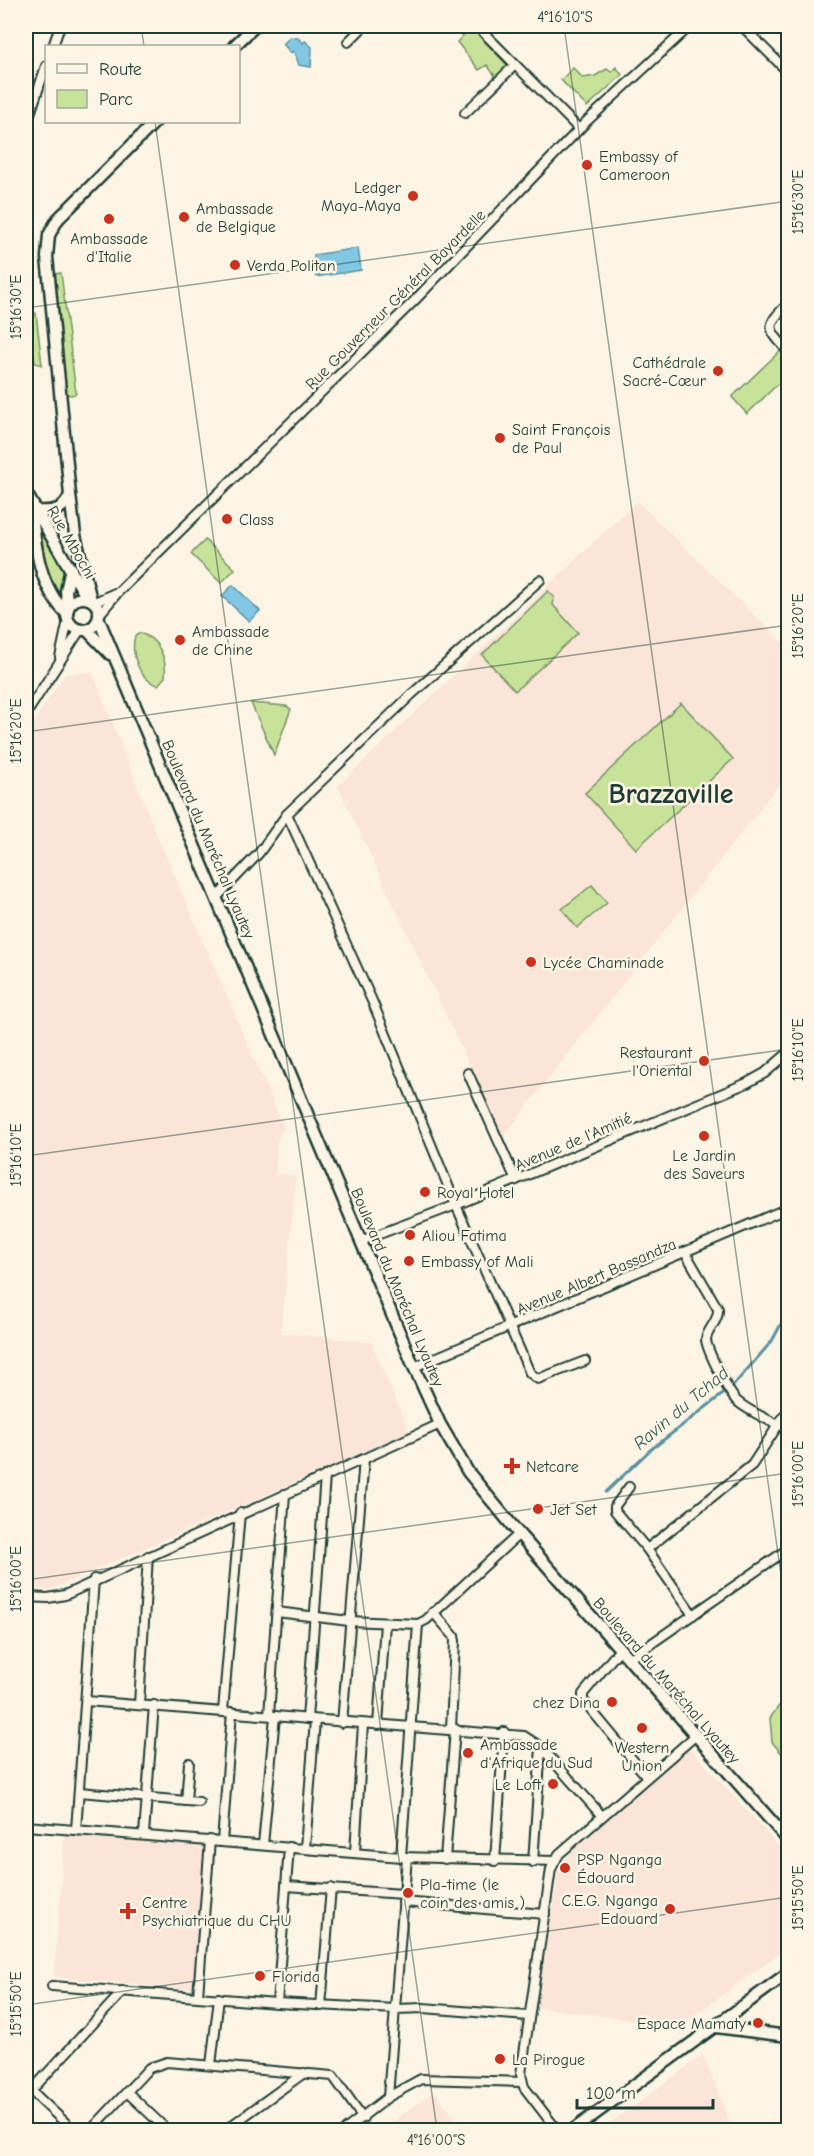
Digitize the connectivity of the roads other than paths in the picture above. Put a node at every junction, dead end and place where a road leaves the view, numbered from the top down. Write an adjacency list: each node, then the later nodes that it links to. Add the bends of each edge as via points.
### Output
1 (60, 26): 8 (street)
2 (364, 26): 7 (street)
3 (477, 26): 10 (street)
4 (690, 26): 16 (street, Rue Gouverneur Général Bayardelle)
5 (742, 26): 12 (street)
6 (248, 28): 9 (main road)
7 (348, 42)
8 (53, 45)
9 (235, 45)
10 (515, 65): 13 (street); 16 (street)
11 (45, 69): 15 (street)
12 (789, 72)
13 (465, 113)
14 (154, 123): 19 (main road, via 72,203 49,235 47,257)
15 (26, 126)
16 (579, 129): 24 (street, Rue Gouverneur Général Bayardelle, via 414,301)
17 (789, 304): 18 (street, via 773,318 770,327)
18 (789, 351)
19 (70, 495): 20 (main road, via 67,503 53,511); 21 (main road)
20 (31, 502): 22 (main road, Rue Mbochi); 26 (main road, Rue Mbochi, via 46,586)
21 (75, 534): 22 (main road); 25 (main road)
22 (71, 569): 25 (main road, Rue Mbochi); 26 (main road, via 66,591)
23 (540, 580): 32 (street, via 411,695)
24 (119, 591): 25 (street, Rue Gouverneur Général Bayardelle); 27 (street, Rue Gouverneur Général Bayardelle)
25 (91, 600): 26 (main road, via 73,601); 27 (main road)
26 (68, 614): 28 (main road, via 73,627); 29 (street)
27 (99, 617): 28 (main road); 30 (main road, Boulevard du Maréchal Lyautey)
28 (84, 630): 29 (street); 30 (main road, Boulevard du Maréchal Lyautey)
29 (59, 661): 31 (street)
30 (116, 661): 33 (main road, Boulevard du Maréchal Lyautey)
31 (26, 714)
32 (287, 814): 33 (street, via 259,853); 37 (street, via 373,1003)
33 (216, 897): 39 (main road, Boulevard du Maréchal Lyautey)
34 (789, 1053): 36 (street, Avenue de l'Amitié, via 747,1083)
35 (468, 1073): 36 (street)
36 (516, 1180): 37 (street, Avenue de l'Amitié)
37 (456, 1205): 39 (street, Avenue de l'Amitié); 41 (street)
38 (789, 1209): 40 (street, Avenue Albert Bassandza)
39 (361, 1241): 43 (main road, Boulevard du Maréchal Lyautey)
40 (686, 1252): 41 (street, Avenue Albert Bassandza); 46 (street, via 718,1309 706,1342 724,1381 740,1404)
41 (510, 1327): 42 (street, via 534,1379); 43 (street, Avenue Albert Bassandza)
42 (585, 1361)
43 (414, 1367): 45 (main road, Boulevard du Maréchal Lyautey)
44 (789, 1410): 46 (street)
45 (440, 1424): 47 (street); 52 (main road, Boulevard du Maréchal Lyautey, via 468,1472)
46 (779, 1426): 53 (street, via 752,1465)
47 (363, 1459): 48 (street); 62 (street)
48 (325, 1476): 50 (street); 61 (street)
49 (629, 1487): 53 (street, via 615,1511)
50 (285, 1494): 51 (street); 58 (street)
51 (240, 1513): 55 (street); 70 (street)
52 (519, 1534): 59 (street); 65 (main road, Boulevard du Maréchal Lyautey)
53 (647, 1549): 60 (street)
54 (789, 1549): 60 (street)
55 (148, 1556): 56 (street); 68 (street)
56 (94, 1579): 57 (street, via 55,1597); 67 (street)
57 (26, 1597)
58 (277, 1612): 61 (street); 72 (street)
59 (433, 1612): 64 (street); 78 (street, via 454,1635)
60 (693, 1615): 66 (street)
61 (314, 1617): 62 (street); 73 (street)
62 (349, 1621): 63 (street); 74 (street)
63 (386, 1623): 64 (street); 76 (street)
64 (418, 1624): 77 (street)
65 (620, 1649): 66 (main road, Boulevard du Maréchal Lyautey); 83 (street, via 583,1694 583,1700)
66 (629, 1659): 80 (main road, Boulevard du Maréchal Lyautey)
67 (86, 1701): 68 (street); 84 (street)
68 (139, 1704): 69 (street)
69 (154, 1705): 70 (street); 85 (street)
70 (223, 1711): 71 (street)
71 (232, 1712): 72 (street); 94 (street)
72 (272, 1716): 73 (street); 95 (street)
73 (311, 1720): 74 (street); 97 (street)
74 (342, 1723): 75 (street)
75 (363, 1724): 76 (street); 98 (street)
76 (378, 1725): 77 (street)
77 (410, 1726): 78 (street); 99 (street)
78 (453, 1729): 79 (street); 100 (street)
79 (504, 1732): 81 (street, via 524,1736); 101 (street)
80 (695, 1736): 83 (street); 92 (main road, Boulevard du Maréchal Lyautey)
81 (541, 1747): 88 (street); 103 (street)
82 (189, 1763): 86 (street)
83 (647, 1778): 88 (street)
84 (79, 1792): 85 (street); 90 (street)
85 (147, 1798): 86 (street); 91 (street)
86 (186, 1801): 87 (street)
87 (199, 1802)
88 (602, 1816): 102 (street)
89 (26, 1826): 90 (street)
90 (76, 1830): 91 (street)
91 (144, 1834): 93 (street)
92 (787, 1836)
93 (210, 1840): 94 (street); 111 (street)
94 (222, 1842): 95 (street)
95 (263, 1845): 96 (street)
96 (289, 1847): 97 (street); 104 (street)
97 (305, 1848): 98 (street)
98 (355, 1852): 99 (street)
99 (404, 1857): 100 (street); 106 (street)
100 (446, 1859): 101 (street)
101 (495, 1861): 103 (street)
102 (554, 1861): 103 (street); 107 (street)
103 (533, 1862)
104 (286, 1886): 105 (street); 113 (street)
105 (331, 1888): 106 (street); 114 (street)
106 (403, 1898): 107 (street); 115 (street)
107 (544, 1914): 116 (street)
108 (789, 1973): 117 (main road)
109 (52, 1986): 110 (street)
110 (123, 1991): 111 (street); 122 (street)
111 (198, 1996): 112 (street)
112 (219, 1998): 113 (street); 119 (street)
113 (277, 2003): 114 (street)
114 (321, 2006): 115 (street)
115 (396, 2009): 116 (street); 124 (street)
116 (528, 2016): 121 (street)
117 (716, 2027): 118 (main road); 132 (main road)
118 (789, 2036)
119 (211, 2065): 120 (street); 123 (street, via 157,2064)
120 (304, 2073): 125 (street, via 336,2078); 129 (street)
121 (522, 2082): 124 (street, via 427,2078); 131 (street)
122 (28, 2089): 126 (street)
123 (127, 2092): 127 (street); 128 (street)
124 (388, 2097): 125 (street)
125 (363, 2118): 130 (street)
126 (74, 2130)
127 (91, 2130)
128 (167, 2130)
129 (225, 2130)
130 (345, 2130)
131 (557, 2130)
132 (573, 2130)

